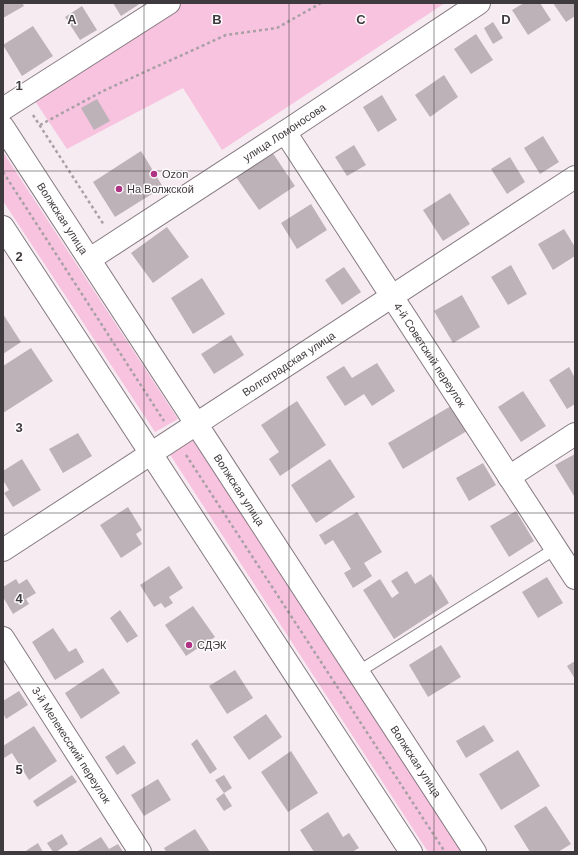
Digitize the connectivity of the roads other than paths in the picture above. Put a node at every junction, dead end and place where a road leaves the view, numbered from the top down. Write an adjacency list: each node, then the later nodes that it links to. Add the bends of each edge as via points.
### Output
1 (169, 3): 3 (street)
2 (478, 3): 5 (street, улица Ломоносова)
3 (3, 109)
4 (3, 127): 8 (street, Волжская улица)
5 (285, 132): 8 (street, улица Ломоносова); 9 (street, 4-й Советский переулок)
6 (575, 177): 9 (street, Волгоградская улица)
7 (3, 227): 12 (street)
8 (90, 259): 10 (street, Волжская улица)
9 (391, 297): 10 (street, Волгоградская улица); 13 (street, 4-й Советский переулок)
10 (196, 424): 12 (street, Волгоградская улица); 18 (street, Волжская улица)
11 (575, 434): 13 (street)
12 (151, 454): 15 (street, Волгоградская улица); 20 (street)
13 (509, 477): 14 (street, 4-й Советский переулок)
14 (555, 549): 16 (street, 4-й Советский переулок); 18 (lane)
15 (3, 550)
16 (575, 578)
17 (3, 638): 19 (street, 3-й Мелекесский переулок)
18 (358, 672): 21 (street, Волжская улица)
19 (140, 852)
20 (411, 852)
21 (475, 852)

